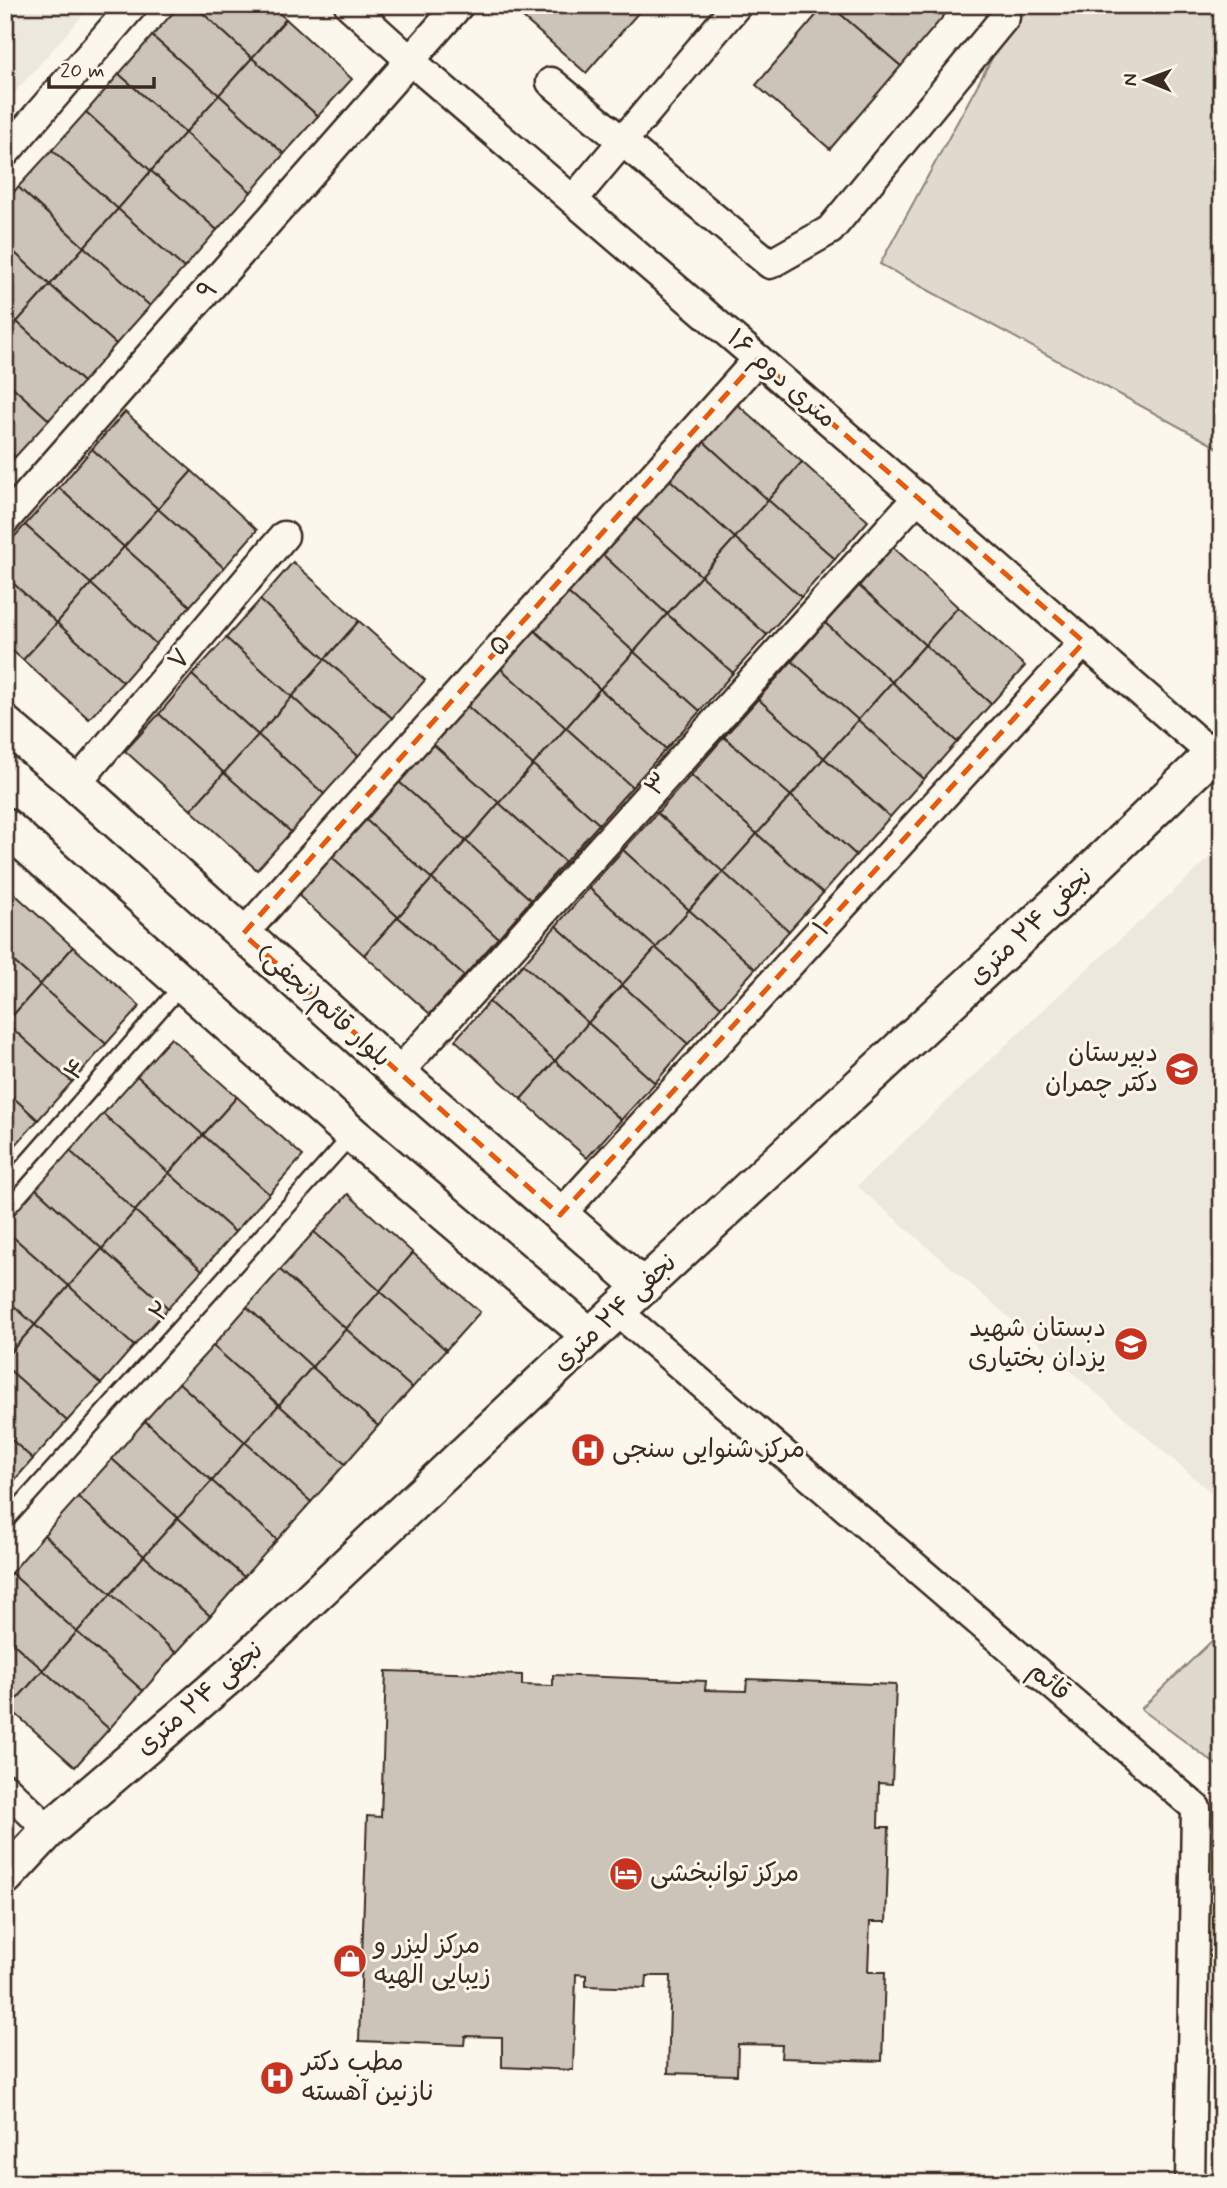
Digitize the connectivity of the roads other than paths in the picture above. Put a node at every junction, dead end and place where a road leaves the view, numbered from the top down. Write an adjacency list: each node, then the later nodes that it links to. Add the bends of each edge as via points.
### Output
1 (133, 5): 9 (street)
2 (349, 5): 6 (street, ۱۶ متری دوم)
3 (459, 5): 6 (street)
4 (737, 5): 8 (street)
5 (1005, 17): 8 (street, via 830,230 770,264)
6 (411, 61): 10 (street, ۱۶ متری دوم); 13 (street, ۹)
7 (551, 82): 8 (street)
8 (622, 141): 10 (street)
9 (5, 153)
10 (573, 200): 11 (street, ۱۶ متری دوم, via 687,309)
11 (758, 359): 12 (street, ۱۶ متری دوم); 20 (street, ۵)
12 (918, 497): 15 (street, ۱۶ متری دوم); 22 (street, ۳)
13 (5, 520)
14 (284, 536): 18 (street, ۷)
15 (1084, 642): 17 (street, ۱۶ متری دوم); 25 (street, ۱)
16 (5, 724): 18 (street, بلوار قائم(نجفی))
17 (1217, 750): 26 (street, نجفی ۲۴ متری)
18 (76, 784): 20 (street, بلوار قائم(نجفی))
19 (9, 838): 21 (street)
20 (243, 934): 22 (street, بلوار قائم(نجفی))
21 (183, 984): 23 (street); 24 (lane, ۴)
22 (398, 1073): 25 (street, بلوار قائم(نجفی))
23 (353, 1135): 28 (street); 29 (lane, ۲)
24 (5, 1187)
25 (560, 1215): 26 (street, بلوار قائم(نجفی))
26 (643, 1287): 27 (street, نجفی ۲۴ متری)
27 (617, 1311): 28 (street, نجفی ۲۴ متری); 33 (street, قائم, via 1196,1808)
28 (590, 1336): 31 (street, نجفی ۲۴ متری, via 230,1675)
29 (5, 1522)
30 (5, 1788): 31 (street)
31 (49, 1830): 32 (street, نجفی ۲۴ متری)
32 (5, 1877)
33 (1190, 2183)

